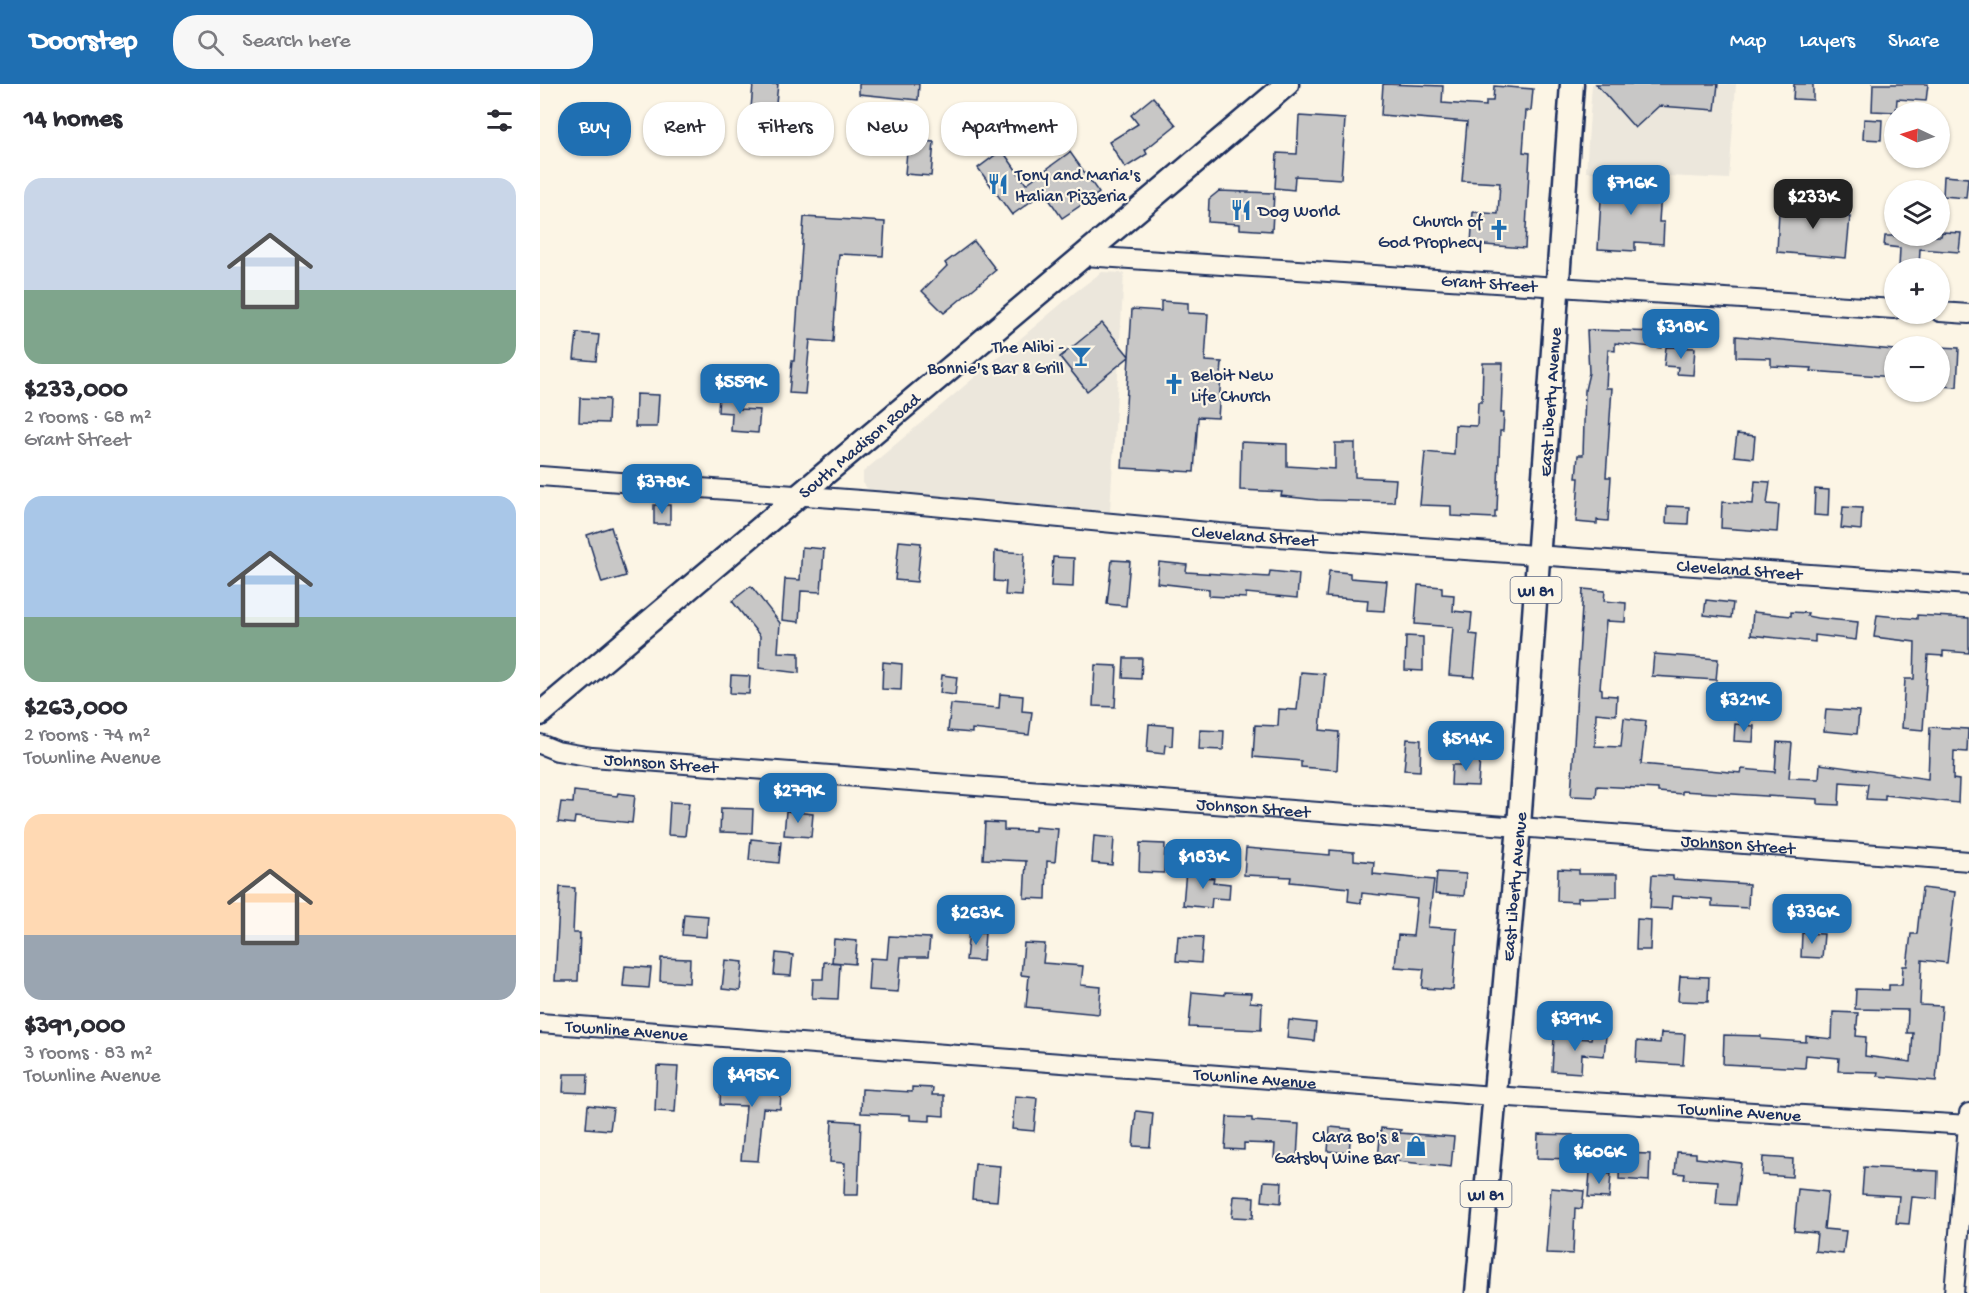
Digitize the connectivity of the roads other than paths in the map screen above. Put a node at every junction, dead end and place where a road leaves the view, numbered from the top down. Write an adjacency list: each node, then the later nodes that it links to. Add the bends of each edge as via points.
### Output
1 (1287, 84): 3 (main road, South Madison Road)
2 (1572, 84): 4 (main road, East Liberty Avenue / WI 81)
3 (1084, 256): 4 (street, Grant Street); 9 (main road, South Madison Road)
4 (1557, 287): 5 (street, Grant Street); 10 (main road, East Liberty Avenue / WI 81)
5 (1884, 308)
6 (1950, 313): 7 (street)
7 (1969, 314)
8 (540, 476): 9 (street, Cleveland Street)
9 (799, 496): 10 (street, Cleveland Street); 12 (main road, South Madison Road)
10 (1539, 556): 11 (street, Cleveland Street); 14 (main road, East Liberty Avenue / WI 81)
11 (1969, 585)
12 (540, 714)
13 (540, 744): 14 (street, Johnson Street, via 592,757)
14 (1519, 826): 15 (street, Johnson Street); 17 (main road, East Liberty Avenue / WI 81)
15 (1969, 861)
16 (540, 1023): 17 (street, Townline Avenue)
17 (1493, 1096): 18 (street, Townline Avenue); 19 (main road, East Liberty Avenue / WI 81)
18 (1969, 1121): 20 (street)
19 (1478, 1293)
20 (1954, 1293)

